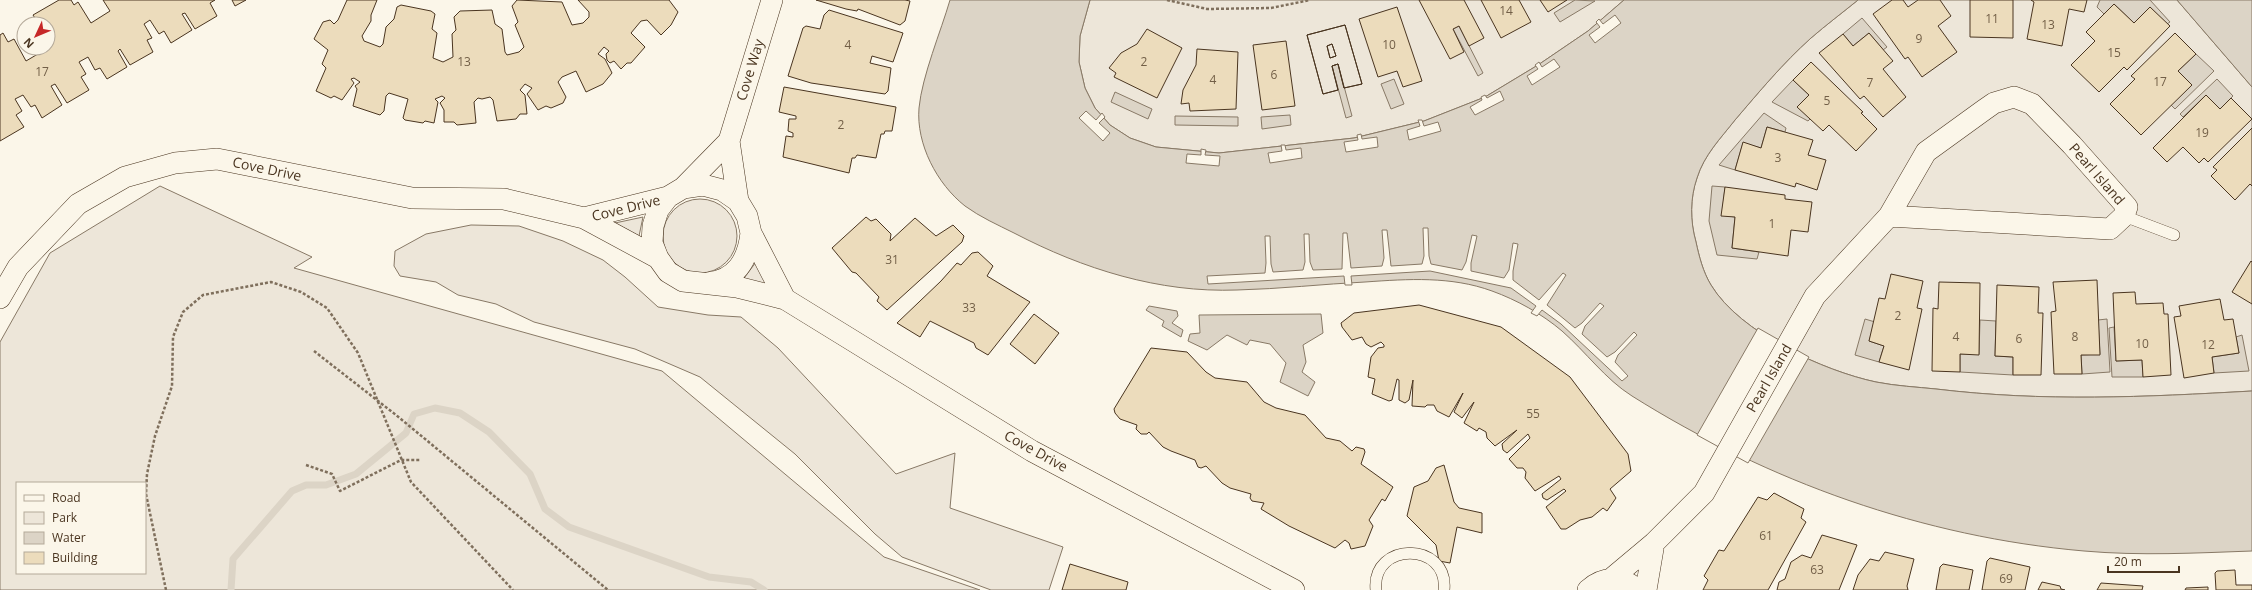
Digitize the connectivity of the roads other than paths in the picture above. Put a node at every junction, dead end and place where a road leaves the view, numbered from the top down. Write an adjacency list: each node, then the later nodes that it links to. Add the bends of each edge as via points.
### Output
1 (772, 0): 2 (street, Cove Way)
2 (729, 141): 3 (street, Cove Way); 4 (street, Cove Way)
3 (676, 193): 4 (street, Cove Drive, via 703,185 722,190); 7 (street, Cove Drive); 10 (street, Cove Drive, via 658,210 652,226 652,243)
4 (738, 201): 8 (street, Cove Drive, via 747,216)
5 (1889, 216): 6 (street, Pearl Island, via 2110,229); 6 (street, Pearl Island, via 1926,152 1994,102 2014,97 2032,104 2072,145 2127,207); 14 (street, Pearl Island, via 1815,296 1704,493)
6 (2124, 216): 9 (lane)
7 (584, 218): 10 (street, Cove Drive); 12 (street, Cove Drive, via 504,199 412,198 217,159 175,162 125,177 78,204 18,267)
8 (751, 233): 11 (street, Cove Drive, via 749,249 742,264 731,275 716,282); 13 (street, Cove Drive)
9 (2174, 235)
10 (658, 258): 11 (street, Cove Drive, via 668,272 683,281)
11 (700, 284): 13 (street, Cove Drive, via 737,288)
12 (0, 298)
13 (785, 299): 16 (street, Cove Drive, via 1032,451)
14 (1654, 543): 15 (street, Pearl Island); 21 (street)
15 (1611, 579): 19 (street, Pearl Island, via 1599,582); 20 (street, via 1621,580)
16 (1294, 590)
17 (1376, 590): 18 (lane, via 1377,578 1387,561 1409,552 1422,554 1432,560 1443,577)
18 (1444, 590)
19 (1588, 590)
20 (1637, 590)
21 (1646, 590)

